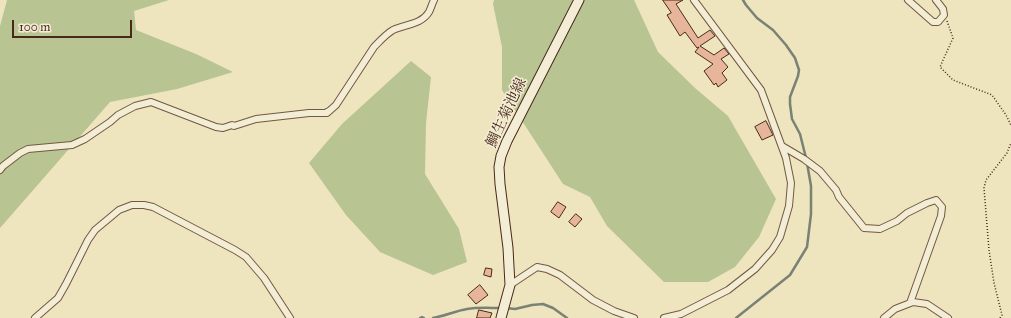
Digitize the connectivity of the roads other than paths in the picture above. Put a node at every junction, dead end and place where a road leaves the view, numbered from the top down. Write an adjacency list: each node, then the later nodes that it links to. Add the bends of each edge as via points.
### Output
1 (434, 0): 7 (street, via 428,13 419,22 391,31 380,40 336,105 327,113 256,119 223,128 151,102 135,106 118,115 85,139 72,145 28,149)
2 (579, 0): 8 (main road, 鯛生菊池線, via 501,156 500,184)
3 (694, 0): 6 (street, via 761,90)
4 (908, 0): 5 (street, via 934,22 938,22 944,15)
5 (936, 0)
6 (782, 146): 9 (street, via 820,171 864,228 880,229 936,200 942,207 942,216); 14 (street, via 791,183 789,206 780,237 772,250 755,269 728,290 681,314)
7 (0, 170)
8 (510, 285): 12 (main road, 鯛生菊池線); 13 (street, via 537,267 547,269 560,275 593,300)
9 (910, 303): 15 (street, via 894,309); 16 (street, via 928,304)
10 (35, 318): 11 (street, via 58,298 95,230 119,210 132,205 144,205 153,207 246,257 264,278)
11 (290, 318)
12 (501, 318)
13 (634, 318)
14 (664, 318)
15 (884, 318)
16 (948, 318)

